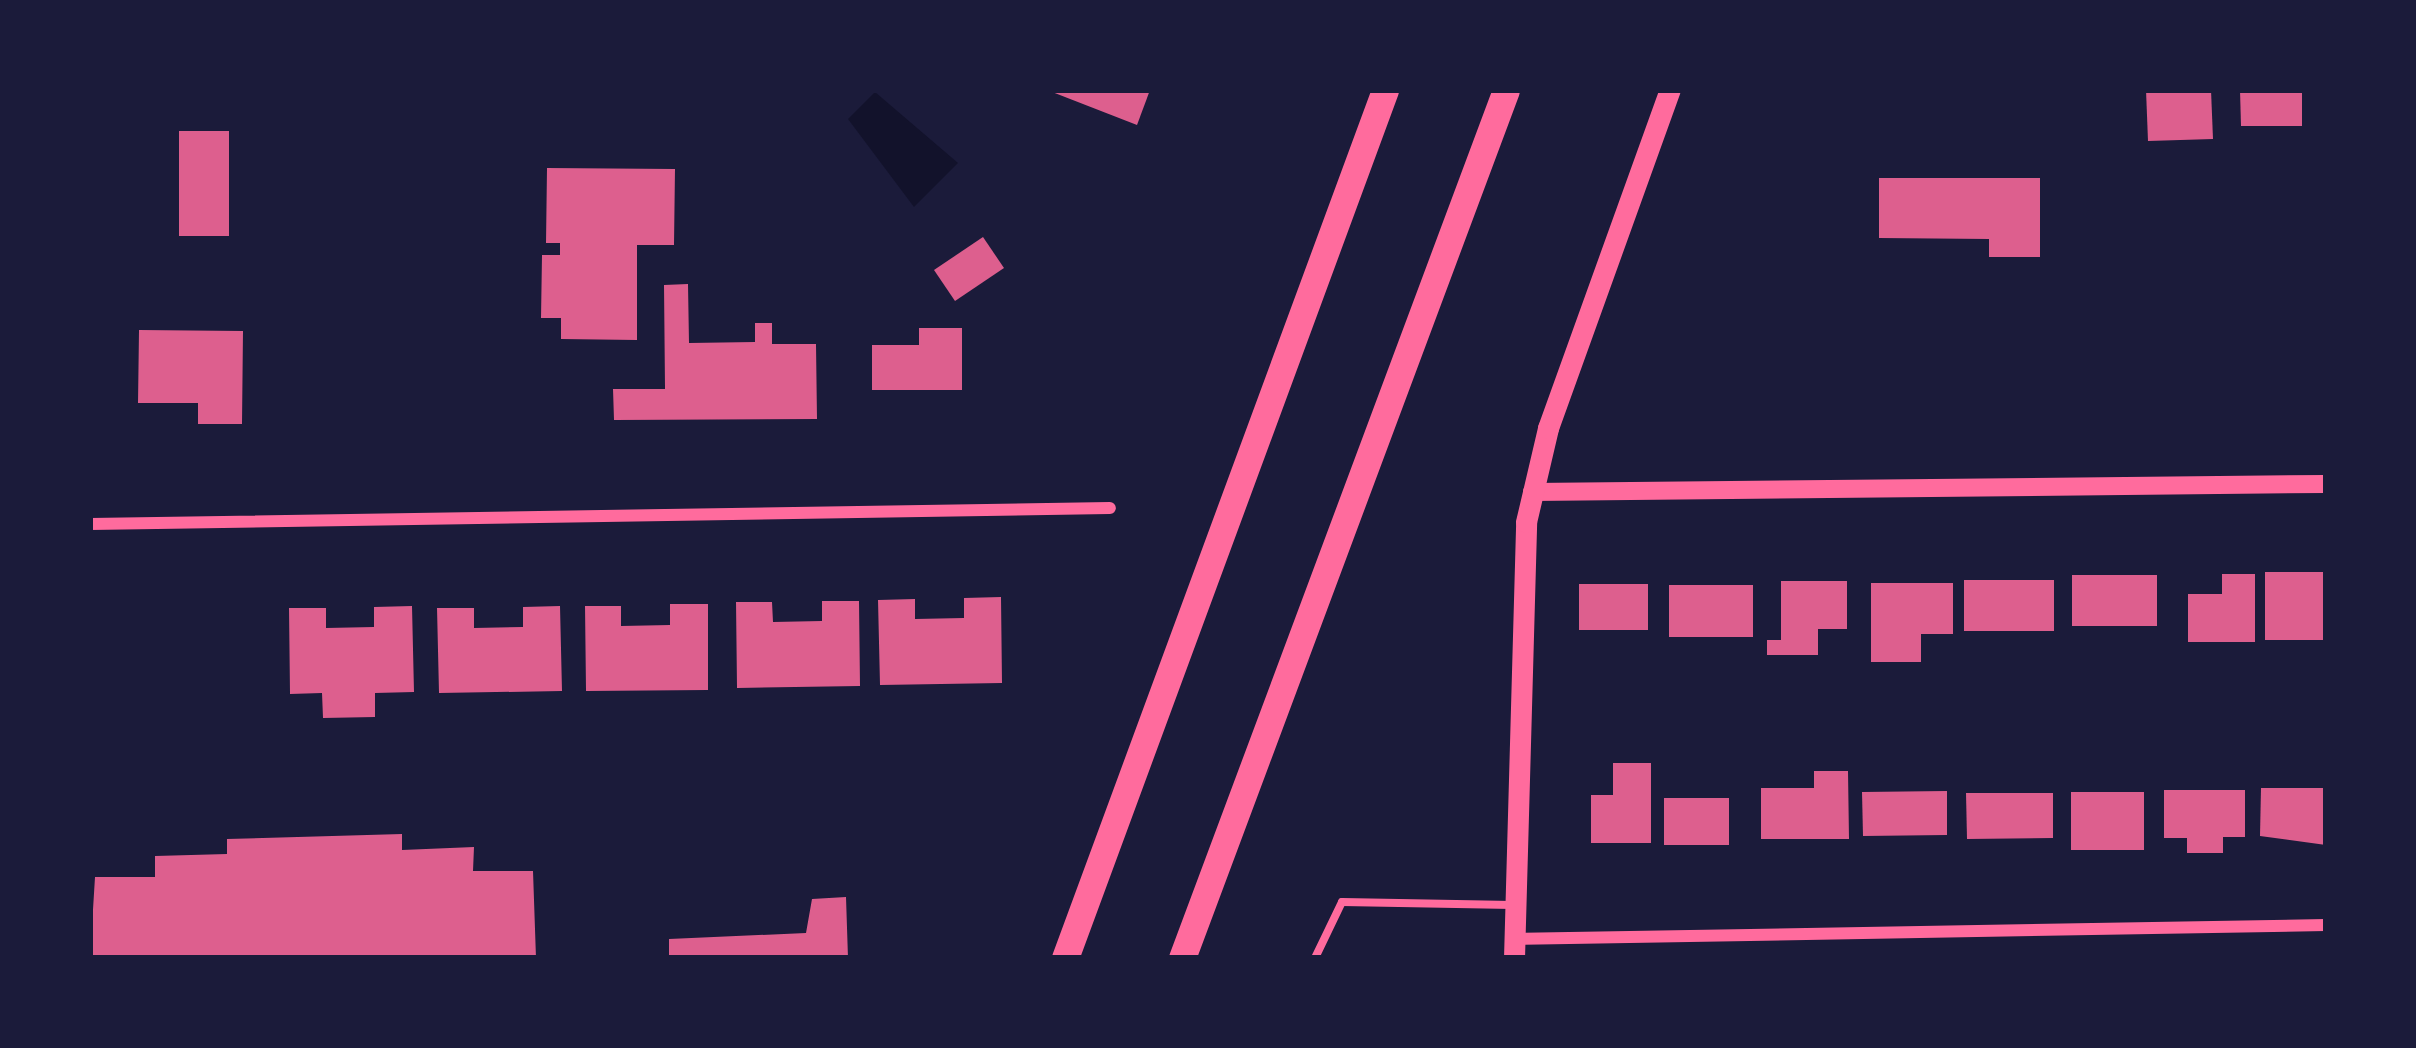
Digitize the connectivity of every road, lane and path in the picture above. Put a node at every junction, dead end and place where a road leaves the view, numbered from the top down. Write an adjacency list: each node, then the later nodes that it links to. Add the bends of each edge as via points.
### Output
1 (1385, 90): 11 (highway)
2 (1506, 90): 12 (highway)
3 (1670, 90): 5 (main road)
4 (2326, 484): 5 (street)
5 (1532, 492): 8 (main road)
6 (1110, 508): 7 (street)
7 (90, 524)
8 (1515, 905): 10 (main road); 13 (lane, via 1342,902)
9 (2326, 925): 10 (street)
10 (1514, 949)
11 (1065, 958)
12 (1182, 958)
13 (1315, 958)

